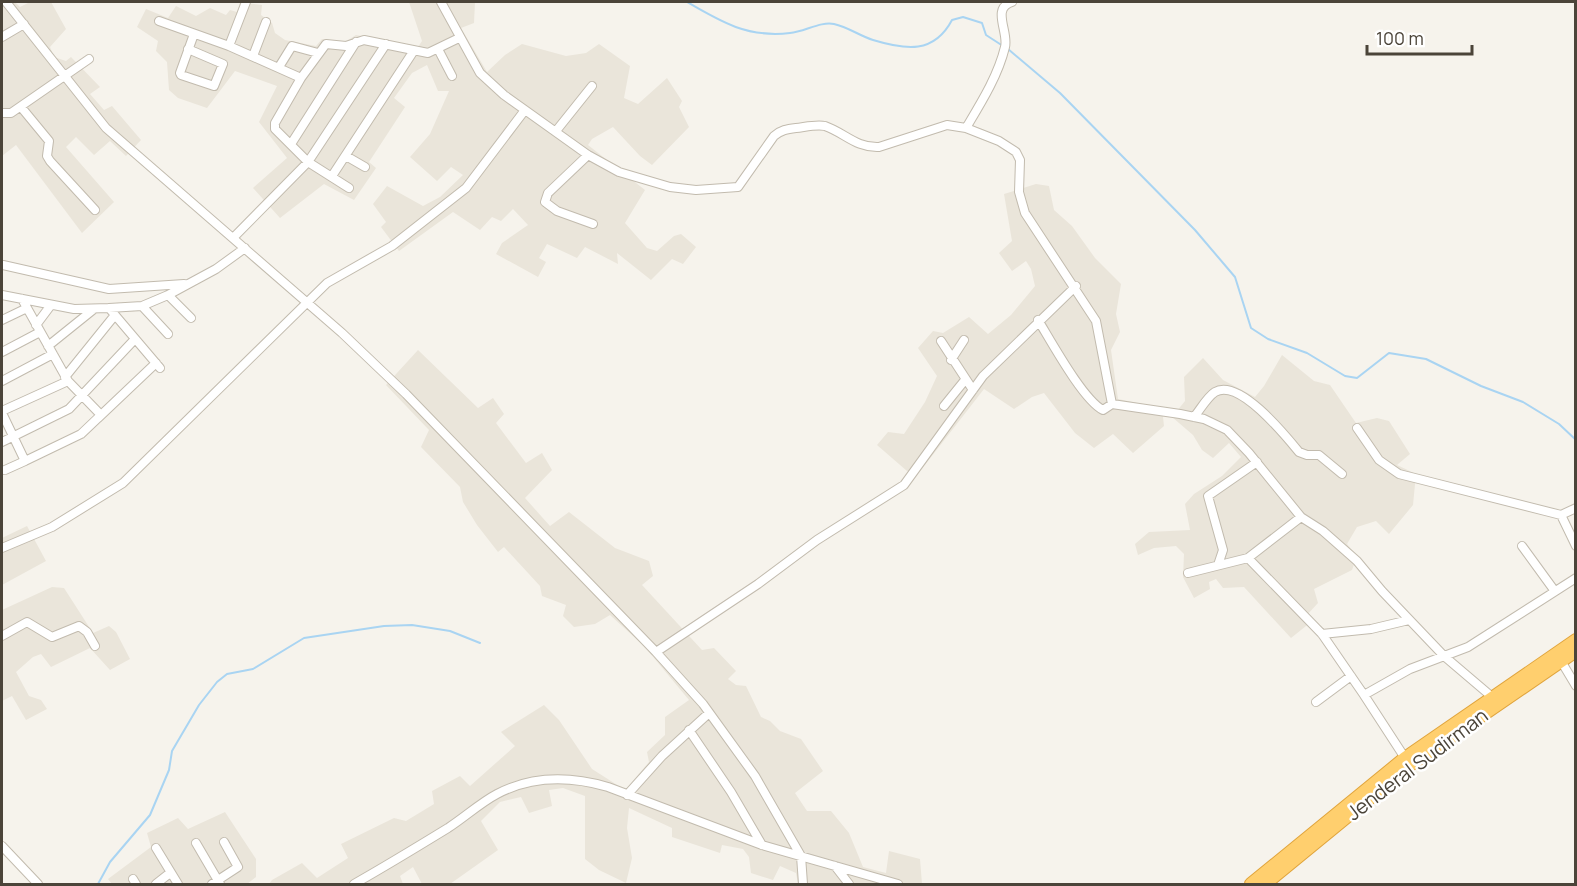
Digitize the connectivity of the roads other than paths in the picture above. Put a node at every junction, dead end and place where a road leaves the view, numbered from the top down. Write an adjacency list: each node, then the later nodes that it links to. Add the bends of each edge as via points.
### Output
1 (6, 2): 7 (street)
2 (246, 2): 13 (street)
3 (441, 2): 10 (street)
4 (1012, 2): 28 (street, via 1002,9 1005,47 982,102)
5 (159, 21): 8 (street)
6 (266, 22): 18 (street)
7 (24, 24): 9 (street); 21 (street)
8 (194, 34): 13 (street); 14 (street)
9 (2, 37)
10 (459, 38): 15 (street); 26 (street, via 480,73)
11 (356, 42): 12 (street); 17 (street, via 346,46 326,44); 30 (street)
12 (386, 44): 16 (street); 33 (street)
13 (229, 46): 18 (street)
14 (189, 49): 14 (street, via 181,75 214,86 223,64)
15 (438, 49): 16 (street); 22 (street)
16 (413, 52): 32 (street)
17 (318, 53): 20 (street, via 292,46); 23 (street)
18 (253, 56): 20 (street)
19 (89, 59): 21 (street)
20 (279, 67): 23 (street)
21 (66, 76): 25 (street); 39 (street, via 106,128)
22 (452, 76)
23 (301, 78): 30 (street, via 275,123 275,129)
24 (592, 86): 29 (street)
25 (21, 107): 27 (street, via 7,116); 37 (street, via 49,141 50,161)
26 (525, 110): 29 (street); 47 (street, via 466,188 392,246 327,283)
27 (2, 113)
28 (966, 128): 31 (street, via 943,125 879,147 854,143 825,126 780,131 740,185 726,190 670,187 619,172); 43 (street, via 1016,152 1025,213)
29 (555, 131): 31 (street)
30 (291, 144): 33 (street)
31 (588, 155): 38 (street, via 548,193 545,202)
32 (346, 156): 34 (street); 35 (street)
33 (308, 162): 35 (street); 39 (street)
34 (365, 167)
35 (332, 176): 36 (street)
36 (349, 188)
37 (96, 210)
38 (593, 225)
39 (234, 237): 40 (street)
40 (245, 248): 42 (street, via 216,269); 47 (street)
41 (3, 265): 42 (street, via 109,289)
42 (184, 284): 45 (street)
43 (1076, 286): 55 (street); 69 (street, via 1096,321)
44 (2, 295): 46 (street)
45 (168, 295): 49 (street); 53 (street)
46 (22, 299): 48 (street); 50 (street)
47 (309, 303): 87 (street, via 123,483 52,527); 99 (street, via 406,394)
48 (51, 305): 51 (street); 56 (street)
49 (142, 306): 52 (street); 57 (street)
50 (27, 308): 54 (street); 56 (street)
51 (94, 308): 52 (street); 61 (street)
52 (112, 311): 58 (street); 64 (street)
53 (191, 318)
54 (2, 320)
55 (1038, 320): 67 (street); 69 (street, via 1098,407 1102,410)
56 (38, 328): 61 (street); 62 (street)
57 (168, 334)
58 (135, 339): 68 (street); 72 (street, via 158,365)
59 (964, 340): 63 (street)
60 (941, 341): 63 (street)
61 (50, 350): 64 (street); 66 (street)
62 (2, 352)
63 (951, 360): 65 (street)
64 (66, 379): 68 (street); 71 (street)
65 (965, 380): 67 (street); 70 (street)
66 (2, 381)
67 (973, 390): 99 (street, via 904,485)
68 (81, 395): 72 (street); 76 (street, via 69,409)
69 (1112, 404): 73 (street)
70 (944, 406)
71 (2, 412): 76 (street)
72 (101, 415): 74 (street); 78 (street, via 81,434)
73 (1194, 417): 79 (street, via 1227,430); 81 (street, via 1213,393 1237,392 1299,452 1319,455)
74 (88, 427)
75 (1357, 428): 83 (street, via 1379,460 1399,474)
76 (13, 437): 77 (street); 78 (street)
77 (2, 442)
78 (25, 461): 80 (street)
79 (1257, 462): 84 (street); 89 (street, via 1208,496 1223,550)
80 (5, 470)
81 (1342, 474)
82 (1575, 508): 83 (street)
83 (1561, 515): 86 (street)
84 (1301, 517): 88 (street); 93 (street, via 1357,561)
85 (1522, 546): 92 (street)
86 (1575, 546)
87 (2, 548)
88 (1248, 558): 89 (street); 94 (street)
89 (1218, 565): 90 (street)
90 (1188, 573)
91 (1575, 578): 92 (street)
92 (1554, 590): 100 (street, via 1468,647)
93 (1409, 620): 94 (street); 100 (street)
94 (1322, 634): 102 (street)
95 (2, 636): 97 (street, via 27,621 52,637 79,626)
96 (1575, 640): 105 (highway)
97 (95, 646)
98 (1575, 651): 101 (highway, Jenderal Sudirman)
99 (656, 652): 107 (street)
100 (1444, 656): 104 (street, via 1410,669); 105 (street)
101 (1561, 661): 103 (street); 128 (highway, Jenderal Sudirman, via 1410,765)
102 (1351, 676): 104 (street); 106 (street)
103 (1575, 686)
104 (1364, 695): 109 (street)
105 (1491, 696): 109 (highway)
106 (1316, 702)
107 (709, 713): 108 (street); 116 (street, via 755,776)
108 (689, 730): 110 (street); 113 (street)
109 (1405, 758): 127 (highway)
110 (627, 795): 113 (street); 123 (street, via 571,779 524,783 497,794)
111 (224, 842): 119 (street, via 238,867)
112 (196, 843): 119 (street)
113 (762, 845): 116 (street)
114 (2, 846): 120 (street)
115 (156, 848): 118 (street)
116 (801, 856): 117 (street); 124 (street)
117 (834, 866): 125 (street); 126 (street)
118 (170, 873): 121 (street); 122 (street)
119 (217, 883)
120 (38, 885)
121 (156, 885)
122 (178, 885)
123 (354, 885)
124 (803, 885)
125 (849, 885)
126 (898, 885)
127 (1251, 885)
128 (1265, 885)

